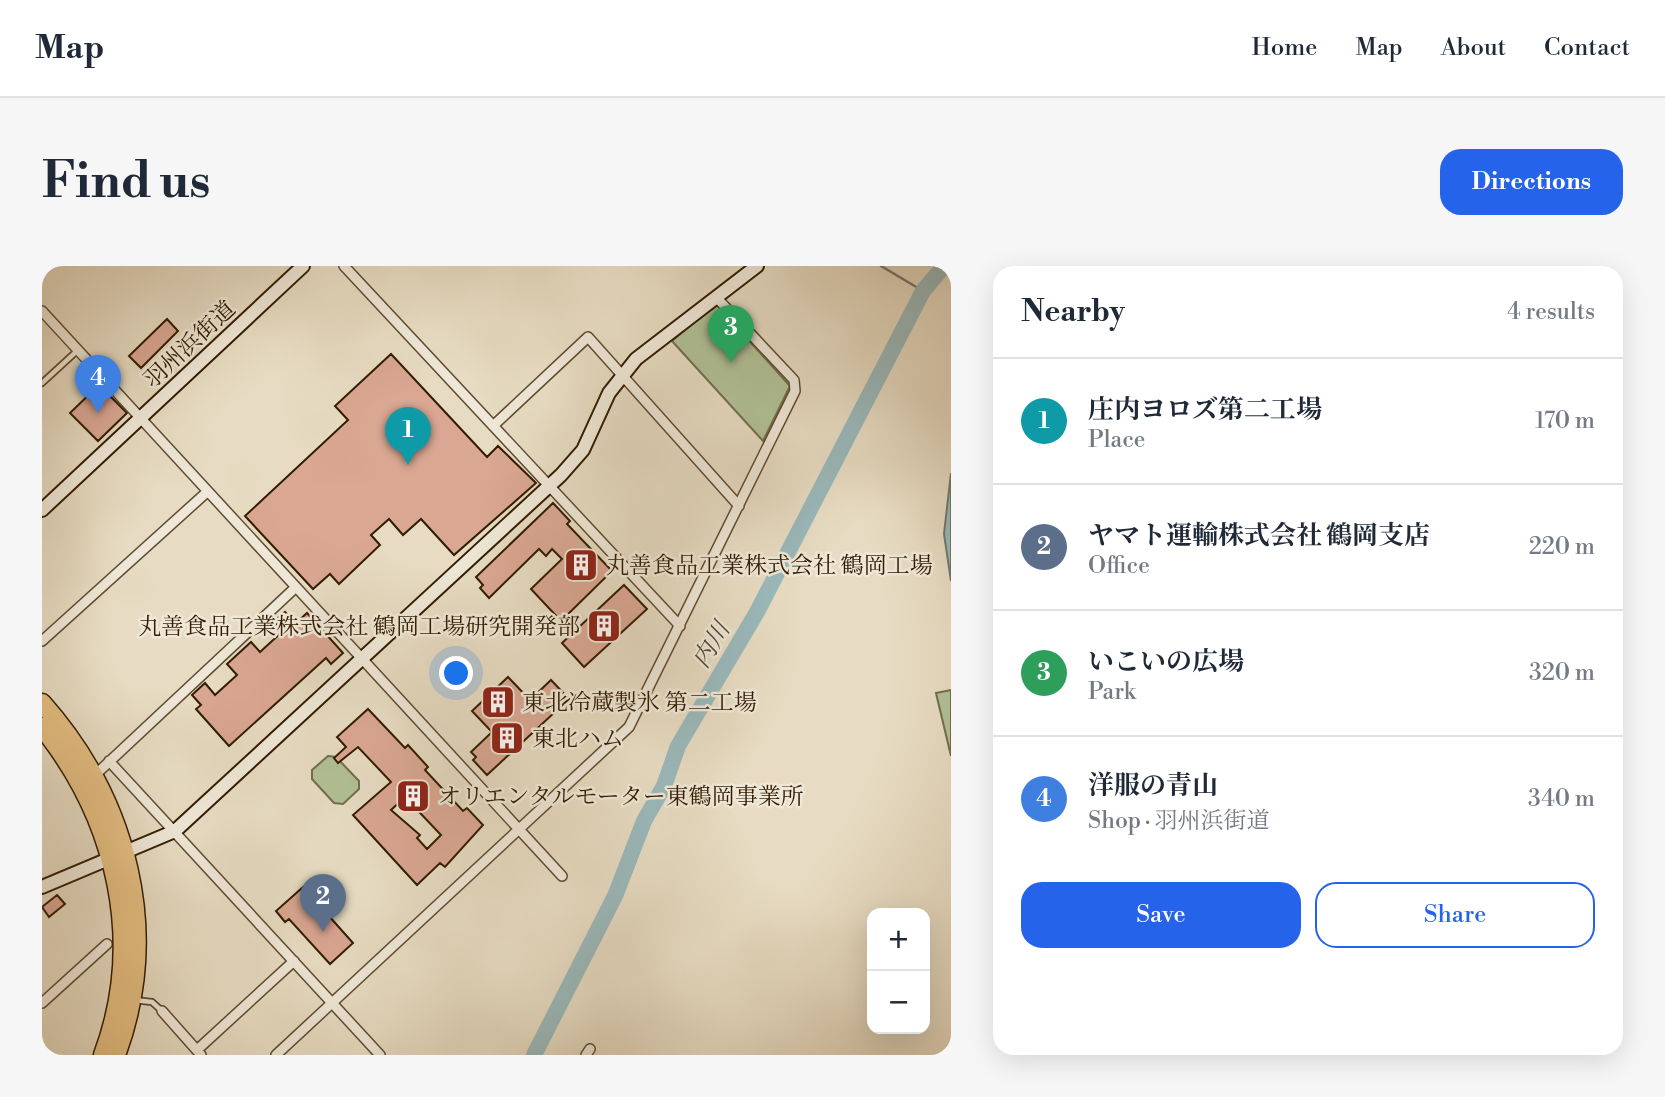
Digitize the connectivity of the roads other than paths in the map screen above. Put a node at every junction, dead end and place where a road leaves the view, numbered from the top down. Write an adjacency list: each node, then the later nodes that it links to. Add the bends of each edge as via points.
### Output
1 (303, 266): 9 (street, 羽州浜街道)
2 (344, 266): 10 (street)
3 (757, 266): 4 (street)
4 (716, 298): 7 (street, via 636,359); 13 (street, via 795,385)
5 (42, 310): 6 (street)
6 (78, 349): 8 (lane); 9 (street)
7 (620, 377): 10 (street, via 588,337); 11 (street, via 583,450); 13 (street)
8 (42, 383)
9 (141, 417): 12 (street); 14 (street, 羽州浜街道)
10 (493, 426): 11 (street)
11 (549, 486): 16 (street); 18 (street)
12 (207, 492): 15 (street); 17 (street)
13 (739, 506): 16 (street)
14 (42, 510)
15 (296, 587): 18 (street); 21 (street)
16 (680, 626): 23 (street, via 629,727)
17 (42, 642)
18 (363, 658): 23 (street); 24 (street)
19 (42, 703): 22 (highway)
20 (42, 727): 25 (highway, via 82,786)
21 (109, 761): 22 (street); 24 (street)
22 (94, 776): 25 (highway)
23 (520, 829): 26 (street); 32 (street)
24 (175, 831): 25 (street); 29 (street)
25 (119, 855): 27 (street); 30 (highway, via 137,908); 35 (highway, via 124,948)
26 (562, 876)
27 (42, 887)
28 (107, 944): 31 (street)
29 (294, 961): 32 (street); 34 (street)
30 (133, 1000): 33 (lane, via 152,1002); 36 (highway)
31 (42, 1003)
32 (332, 1003): 37 (street); 38 (street)
33 (162, 1011): 34 (street)
34 (199, 1053)
35 (103, 1055)
36 (116, 1055)
37 (276, 1055)
38 (380, 1055)

